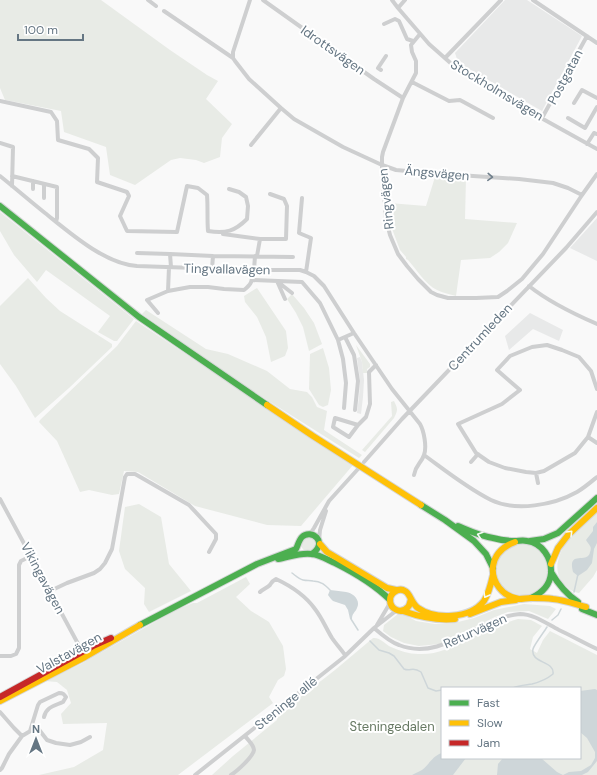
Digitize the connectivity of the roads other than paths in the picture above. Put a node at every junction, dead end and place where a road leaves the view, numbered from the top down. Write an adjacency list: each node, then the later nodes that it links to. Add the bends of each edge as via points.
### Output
1 (148, 0): 8 (street)
2 (250, 0): 17 (street)
3 (263, 0): 21 (street, Idrottsvägen)
4 (392, 0): 9 (street, Stockholmsvägen)
5 (405, 0): 9 (street)
6 (501, 0): 18 (street)
7 (533, 0): 13 (street)
8 (156, 6)
9 (398, 8): 12 (street, Stockholmsvägen)
10 (164, 11): 17 (street, Ängsvägen)
11 (384, 24): 14 (street, via 395,19 399,21 407,39)
12 (420, 34): 14 (street); 18 (street, Stockholmsvägen)
13 (587, 36): 15 (street); 28 (street, Postgatan)
14 (413, 41): 20 (street, Ringvägen, via 411,48 417,68)
15 (597, 42)
16 (386, 56): 19 (street, via 378,68)
17 (233, 58): 26 (street, Ängsvägen, via 249,79)
18 (445, 58): 28 (street, Stockholmsvägen, via 467,75)
19 (381, 70)
20 (412, 82): 21 (street, Ringvägen); 27 (street, via 449,101 460,100)
21 (403, 98): 35 (street, Ringvägen, via 383,152)
22 (597, 98): 24 (street, via 582,90)
23 (0, 101): 51 (street, via 51,112 57,121 58,140 89,149 98,158 97,182 127,192 129,196 120,216 127,231 177,232 187,186 198,188 207,195 208,231)
24 (574, 103)
25 (597, 107): 29 (street, via 585,128)
26 (281, 108): 33 (street); 35 (street, Ängsvägen, via 309,128)
27 (493, 118)
28 (542, 118): 32 (street, Stockholmsvägen)
29 (568, 118)
30 (597, 134): 32 (street, via 594,133)
31 (0, 143): 38 (street, via 13,146)
32 (587, 144): 34 (street, Stockholmsvägen)
33 (251, 145)
34 (597, 149)
35 (382, 165): 45 (street, Ängsvägen, one-way to 45, via 396,170 429,174 553,183); 45 (street, Ringvägen, via 386,219 398,254 431,292 448,298 498,297 507,291 522,279 543,254)
36 (597, 174): 45 (street, Ringvägen)
37 (0, 176): 41 (street, Tingvallavägen)
38 (12, 176): 39 (street); 41 (street)
39 (33, 181): 40 (street); 42 (street)
40 (44, 184): 46 (street); 50 (street, via 57,187)
41 (12, 186): 50 (street, Tingvallavägen)
42 (33, 189)
43 (229, 189): 51 (street, via 246,197 247,219 230,231)
44 (270, 194): 52 (street, via 284,199 287,206 286,239)
45 (582, 195)
46 (44, 198)
47 (302, 198): 61 (street, via 299,233 311,238)
48 (0, 206): 97 (street, via 139,317 269,406)
49 (597, 212): 64 (street, Centrumleden)
50 (56, 222): 58 (street, Tingvallavägen, via 117,262 129,266)
51 (220, 233): 52 (street)
52 (260, 239): 56 (street)
53 (137, 253): 54 (street)
54 (170, 254): 55 (street); 58 (street)
55 (213, 256): 56 (street); 59 (street)
56 (256, 256): 57 (street); 60 (street)
57 (293, 257)
58 (170, 267): 59 (street, Tingvallavägen); 65 (street)
59 (212, 268): 60 (street, Tingvallavägen)
60 (253, 270): 61 (street, Tingvallavägen); 62 (street)
61 (306, 272): 70 (street, via 324,286)
62 (252, 280): 63 (street); 65 (street, via 244,290 190,287)
63 (277, 281): 66 (street); 67 (street); 72 (street, via 302,282 320,303)
64 (530, 286): 69 (street, via 548,299); 79 (street, Centrumleden)
65 (168, 291): 68 (street, via 147,300)
66 (292, 293)
67 (285, 299)
68 (158, 313)
69 (597, 324)
70 (354, 333): 71 (street); 73 (street)
71 (345, 337): 72 (street); 78 (street, via 354,355 358,381)
72 (338, 340): 77 (street, via 346,383)
73 (376, 365): 79 (street); 81 (street, via 369,372 370,404 366,417)
74 (597, 374): 75 (street)
75 (594, 378): 76 (street); 84 (street, via 579,357 547,345 532,346 510,356 497,370 520,390 502,404 458,424)
76 (597, 387)
77 (344, 408)
78 (356, 410)
79 (411, 412): 85 (street, via 423,429); 86 (street, Centrumleden)
80 (597, 412): 82 (street)
81 (358, 425): 81 (street, via 335,418 334,427 349,437)
82 (588, 437): 83 (street); 89 (street, via 575,453 544,471)
83 (597, 443)
84 (478, 454): 87 (street); 89 (street, via 489,462 505,468)
85 (424, 455): 90 (street, via 415,468); 91 (street, via 463,483 505,505 550,503 579,491)
86 (364, 462)
87 (471, 462)
88 (358, 469): 95 (street)
89 (536, 472): 92 (street)
90 (414, 475)
91 (597, 477)
92 (538, 483)
93 (597, 498): 100 (street, via 558,533 544,539)
94 (0, 499): 106 (street, Vikingavägen)
95 (329, 501): 98 (street); 101 (street)
96 (597, 508): 108 (street, one-way to 96, via 558,548 568,535)
97 (445, 520): 99 (street, one-way to 97, via 478,535); 109 (street, via 474,541 486,554)
98 (308, 534): 101 (street, via 315,536); 102 (street, via 302,537)
99 (516, 541): 100 (street); 109 (street, via 500,550)
100 (529, 541): 108 (street, via 541,547)
101 (319, 542): 105 (street, via 318,550); 112 (street, via 327,552 387,588)
102 (299, 543): 104 (street); 107 (street, Valstavägen, via 296,549)
103 (209, 552): 113 (street, via 216,534 189,505 129,473 125,477 112,548 106,563 94,573)
104 (305, 554): 105 (street); 107 (street, Valstavägen)
105 (312, 554): 118 (street, via 361,578)
106 (32, 556): 113 (street, Vikingavägen); 127 (street, via 21,561 19,565 19,648 12,656)
107 (257, 564): 125 (street, Valstavägen)
108 (551, 564): 110 (street)
109 (493, 568): 111 (street)
110 (551, 572): 115 (street, via 545,588); 120 (street, via 566,593)
111 (493, 575): 116 (street, one-way to 116, via 489,591 482,602 472,610 459,614 446,616 428,613 417,607); 117 (street, via 500,590)
112 (396, 590): 116 (street, via 406,591); 118 (street)
113 (50, 592): 125 (street, Vikingavägen)
114 (260, 592): 126 (street, via 276,579 304,596 315,608 333,640)
115 (530, 598): 117 (street); 120 (street, via 562,601)
116 (411, 599): 121 (street, via 409,606)
117 (519, 599): 119 (street)
118 (390, 602): 121 (street, via 393,608); 123 (street, Steninge allé)
119 (491, 606): 121 (street, via 461,618 446,620 427,619); 122 (street, via 551,602)
120 (586, 607): 122 (street)
121 (400, 610): 123 (street, Steninge allé)
122 (597, 614)
123 (374, 628): 124 (street, Returvägen, via 399,646 428,649 445,645 510,615 526,615 537,618); 126 (street, Steninge allé)
124 (597, 649)
125 (84, 655): 128 (street, Valstavägen); 129 (street, Valstavägen)
126 (345, 655): 134 (street, Steninge allé)
127 (0, 656)
128 (0, 696)
129 (0, 702)
130 (0, 712): 133 (street)
131 (44, 717): 132 (street, via 47,710 63,702 66,697 64,694 59,693 40,702)
132 (30, 732): 133 (street); 135 (street, via 37,727 48,740 70,745)
133 (22, 736): 136 (street)
134 (244, 736): 137 (street, Steninge allé); 138 (street, via 254,750)
135 (90, 737)
136 (0, 770)
137 (195, 775)
138 (231, 775)

